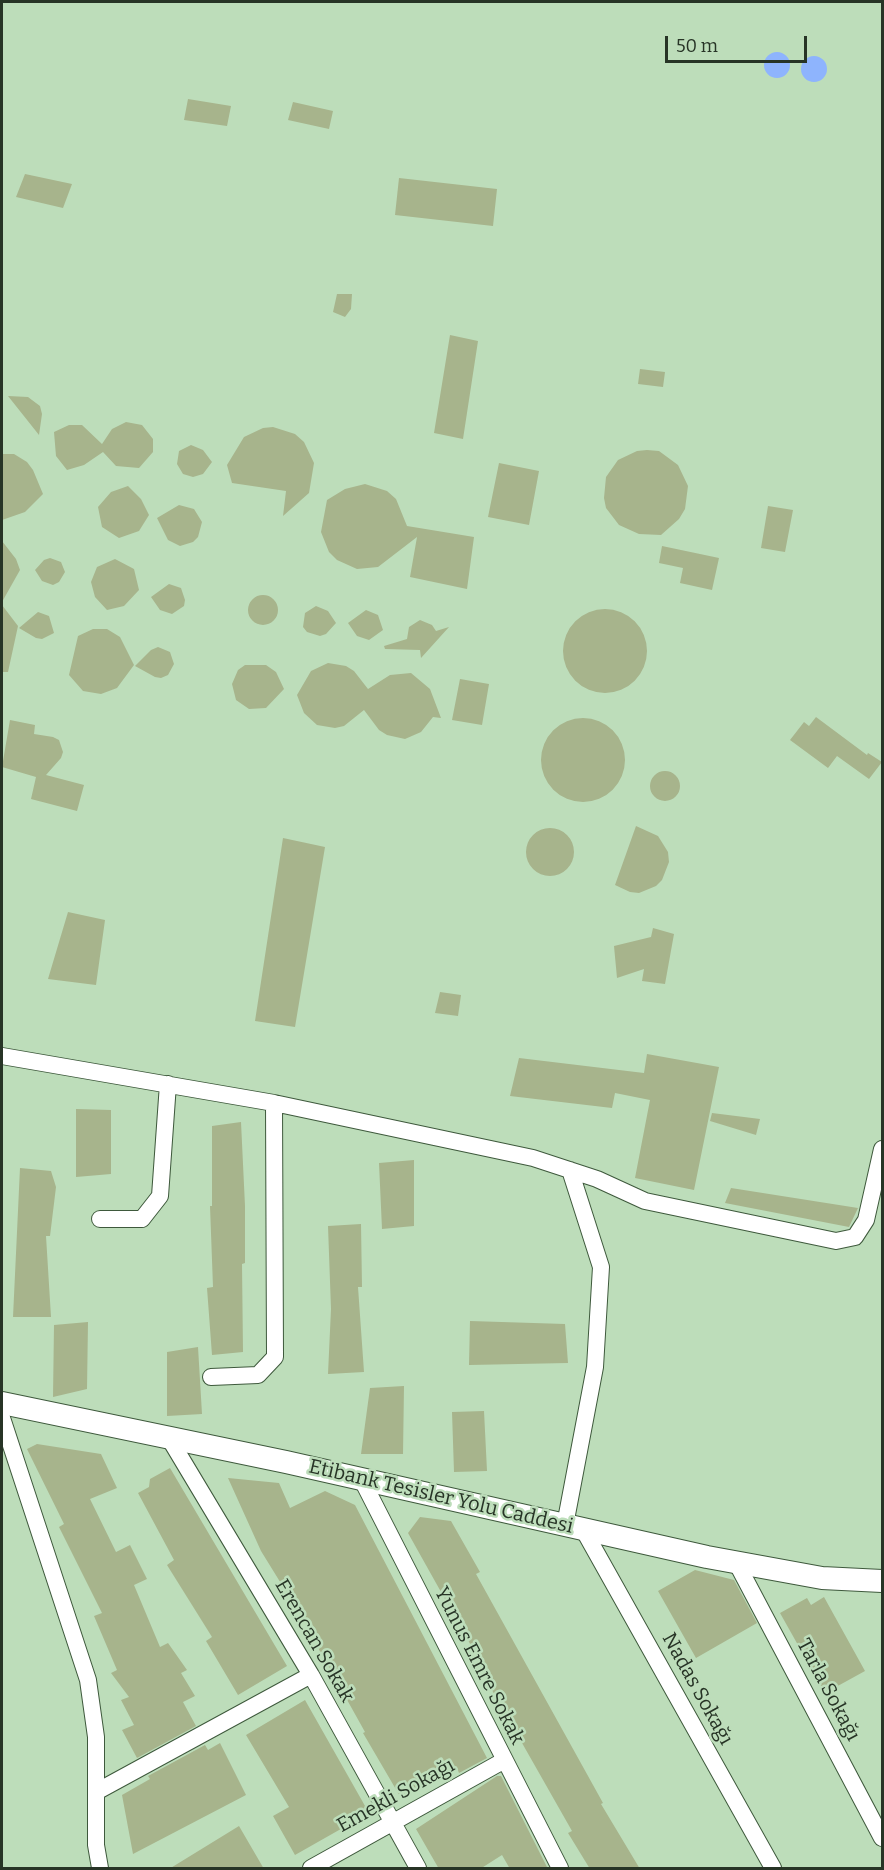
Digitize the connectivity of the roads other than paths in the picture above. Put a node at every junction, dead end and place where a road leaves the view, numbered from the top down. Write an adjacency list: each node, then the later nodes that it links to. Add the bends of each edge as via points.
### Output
1 (2, 1056): 2 (street)
2 (168, 1084): 3 (street); 6 (street, via 160,1196 142,1219)
3 (274, 1103): 5 (street, via 533,1158); 7 (street, via 275,1358 258,1375)
4 (882, 1149): 5 (street, via 866,1220 855,1237 836,1241 645,1201)
5 (570, 1170): 12 (street, via 601,1267 596,1367)
6 (100, 1219)
7 (211, 1377)
8 (2, 1403): 10 (street, Etibank Tesisler Yolu Caddesi)
9 (2, 1418): 17 (street, via 88,1680 96,1737)
10 (169, 1438): 11 (street, Etibank Tesisler Yolu Caddesi); 15 (street, Erencan Sokak)
11 (363, 1482): 12 (street, Etibank Tesisler Yolu Caddesi); 16 (street, Yunus Emre Sokak)
12 (574, 1527): 13 (street, Etibank Tesisler Yolu Caddesi); 24 (street, Nadas Sokağı)
13 (736, 1562): 14 (street, Etibank Tesisler Yolu Caddesi, via 822,1578); 19 (street, Tarla Sokağı)
14 (882, 1581)
15 (311, 1675): 17 (street); 18 (street, Erencan Sokak)
16 (503, 1761): 18 (street, Emekli Sokağı); 23 (street, Yunus Emre Sokak)
17 (96, 1792): 20 (street)
18 (391, 1821): 21 (street, Emekli Sokağı); 22 (street, Erencan Sokak)
19 (882, 1838)
20 (100, 1869)
21 (311, 1869)
22 (418, 1869)
23 (560, 1869)
24 (773, 1869)

